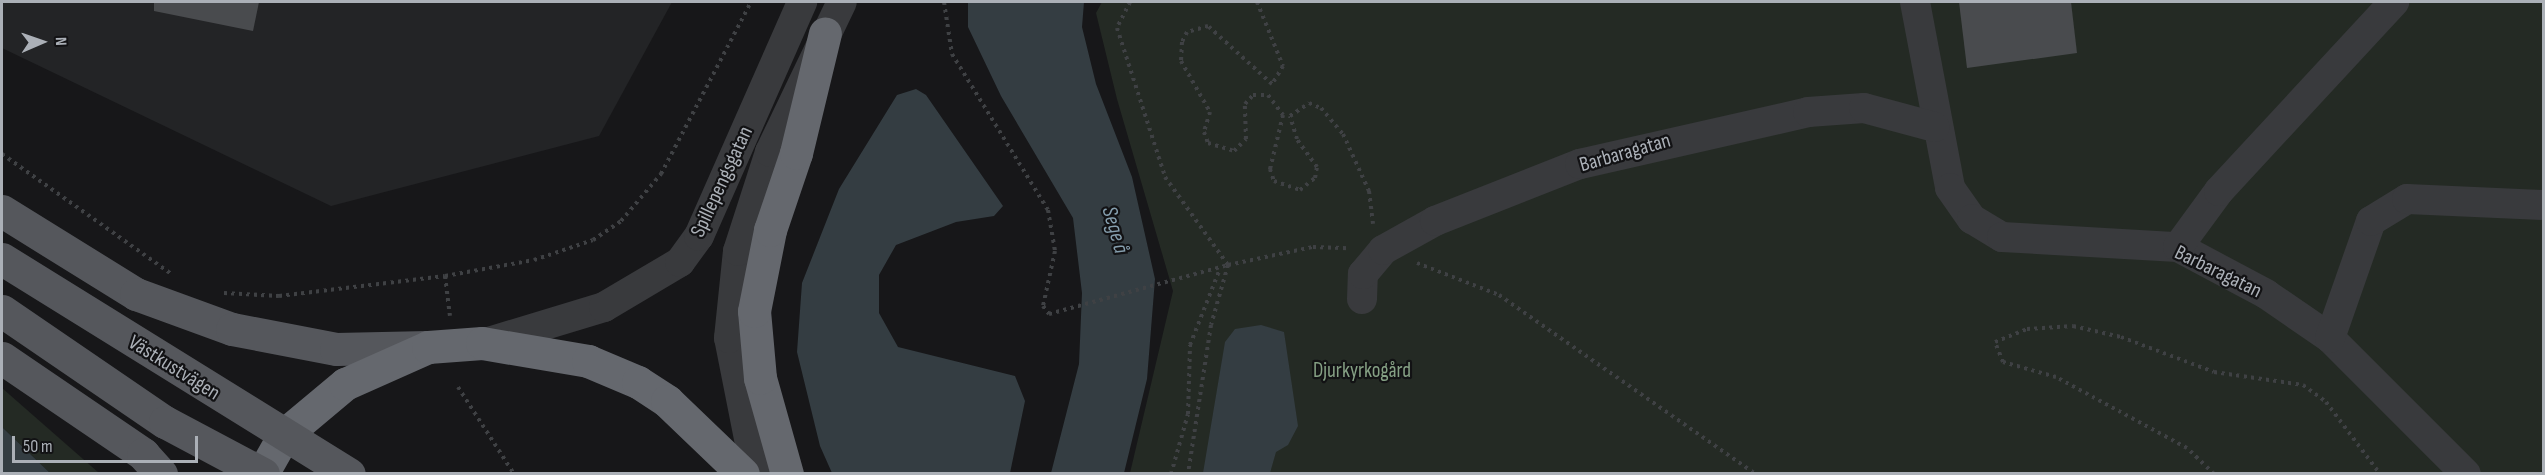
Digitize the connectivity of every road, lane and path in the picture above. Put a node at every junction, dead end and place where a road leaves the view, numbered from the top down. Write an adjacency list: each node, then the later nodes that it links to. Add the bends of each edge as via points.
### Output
1 (751, 2): 19 (path, via 662,174 621,221 593,240 550,256)
2 (802, 2): 26 (street, Spillepengsgatan, via 699,236 680,262 604,307)
3 (842, 2): 9 (street, Spillepengsgatan)
4 (944, 2): 18 (path, via 952,54 1048,210 1055,251 1044,306 1049,314)
5 (1130, 2): 17 (path, via 1117,28 1165,177)
6 (1257, 2): 14 (path, via 1283,66 1272,84 1208,26 1187,32 1182,42 1181,62 1210,112 1204,132 1208,142 1234,151 1246,139 1245,104 1253,95 1268,95 1283,115 1270,169 1274,181 1300,190 1315,178 1317,166 1297,139 1290,116 1308,103 1321,108 1343,134 1369,191)
7 (1915, 2): 10 (street, Barbaragatan)
8 (2394, 2): 15 (street, via 2219,191)
9 (825, 33): 35 (street, Spillepengsgatan, via 770,152 738,250 729,338); 36 (highway, via 796,153 770,230 754,311 760,378)
10 (1935, 127): 14 (street, Barbaragatan, via 1864,108 1809,112 1684,136 1569,169); 15 (street, Barbaragatan, via 1950,188 1972,219 2002,237)
11 (2, 154): 20 (path)
12 (2544, 205): 25 (street, via 2407,198 2371,221)
13 (2, 211): 27 (main road, via 136,294 232,329 336,349)
14 (1375, 241): 17 (path, via 1313,247); 22 (street, Barbaragatan, via 1363,274); 39 (path, via 1499,295)
15 (2178, 247): 25 (street, Barbaragatan, via 2266,294)
16 (2, 259): 32 (main road, Västkustvägen, bridge)
17 (1228, 265): 18 (path); 38 (path, via 1211,325)
18 (1219, 270): 37 (path, via 1190,345 1188,414)
19 (445, 276): 21 (path, via 279,296); 24 (path)
20 (180, 279)
21 (218, 292)
22 (1362, 299)
23 (2, 311): 31 (main road, bridge, via 165,422)
24 (450, 317)
25 (2331, 338): 42 (street, Barbaragatan)
26 (482, 343): 27 (highway); 34 (highway, via 588,361 638,382 685,416)
27 (428, 347): 31 (highway, via 376,366 314,406 284,435)
28 (2, 357): 30 (main road, via 143,454)
29 (458, 387): 33 (path)
30 (161, 474)
31 (262, 474)
32 (349, 474)
33 (514, 474)
34 (742, 474)
35 (756, 474)
36 (787, 474)
37 (1171, 474)
38 (1188, 474)
39 (1756, 474)
40 (2214, 474): 41 (path, via 2187,448 2056,377 2003,362 1995,342 2028,329 2073,326 2121,337 2214,372 2303,385 2326,402)
41 (2380, 474)
42 (2466, 474)

